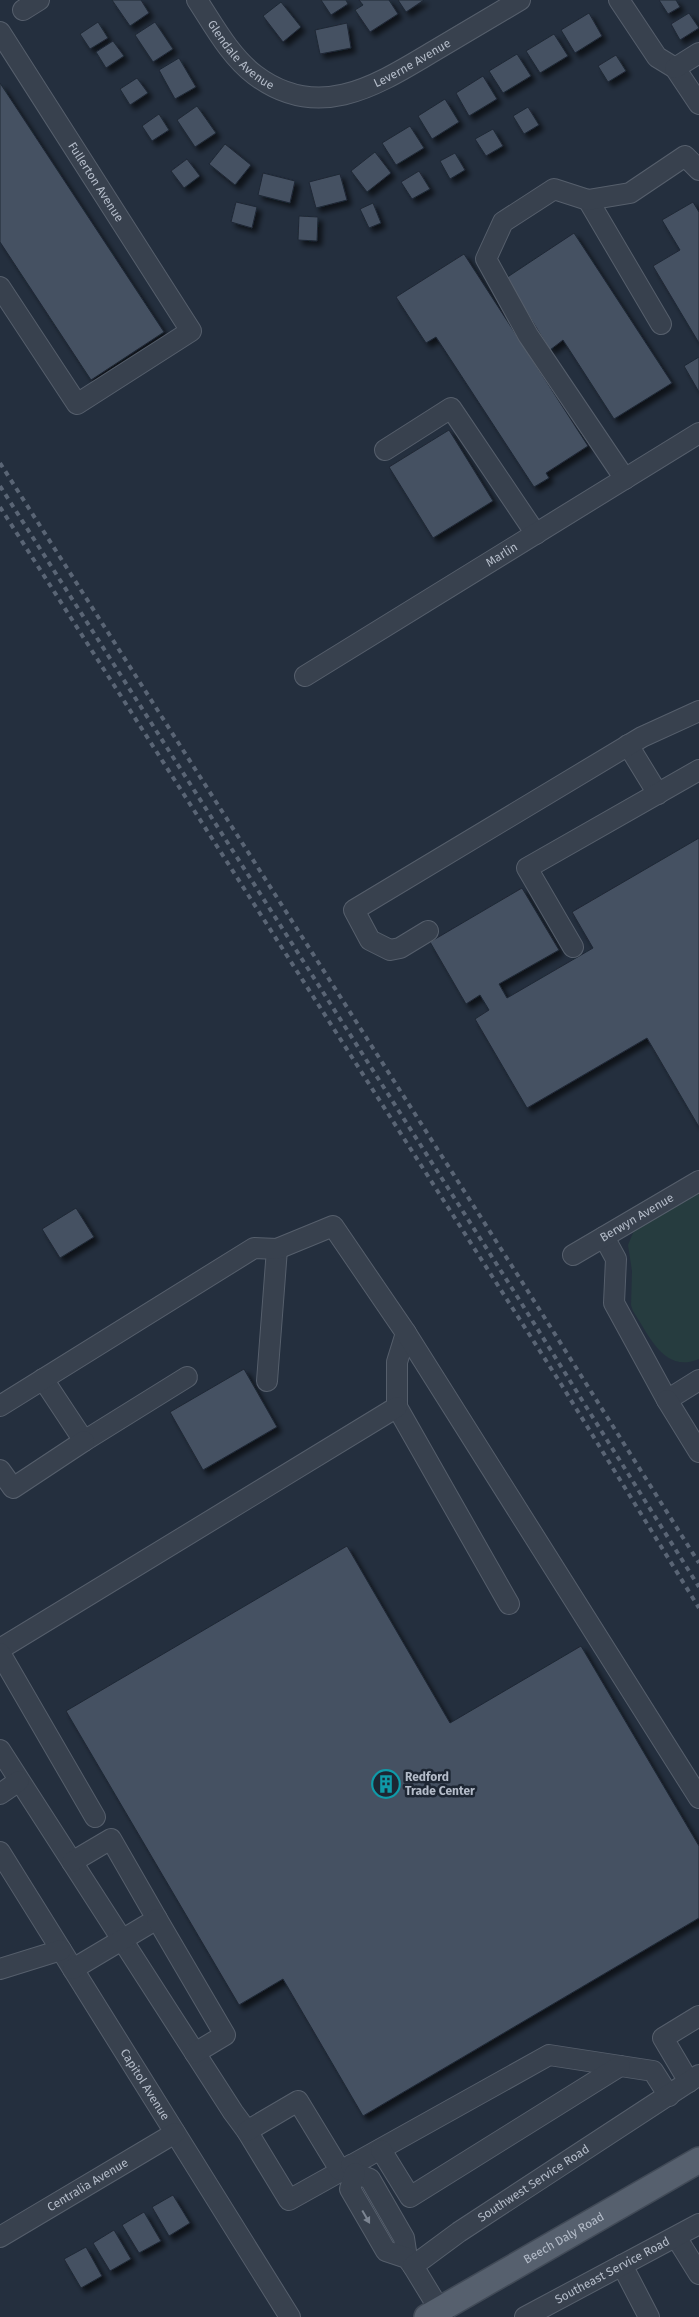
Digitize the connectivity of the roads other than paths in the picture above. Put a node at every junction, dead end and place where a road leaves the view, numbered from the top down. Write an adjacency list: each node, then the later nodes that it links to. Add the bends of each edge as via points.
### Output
1 (197, 0): 7 (street, Glendale Avenue, via 240,62 272,86)
2 (520, 0): 7 (street, Leverne Avenue, via 382,82 340,96)
3 (619, 0): 6 (street, via 657,57)
4 (0, 32): 11 (street, Fullerton Avenue, via 191,331 77,404)
5 (699, 53): 6 (street)
6 (675, 68): 8 (street)
7 (297, 94)
8 (699, 104)
9 (699, 170): 10 (street, via 685,156 630,193)
10 (588, 200): 12 (street); 15 (street, via 554,189 503,222 486,259 528,334)
11 (0, 287)
12 (661, 324)
13 (699, 433): 15 (street, Marlin)
14 (385, 450): 16 (street, via 451,408)
15 (625, 479): 16 (street, Marlin)
16 (536, 534): 17 (street, Marlin)
17 (305, 676)
18 (699, 711): 19 (street)
19 (628, 746): 21 (street); 22 (street, via 354,910 370,940 390,950 400,948)
20 (699, 770): 21 (street)
21 (658, 794): 23 (street, via 527,868)
22 (428, 931)
23 (573, 947)
24 (699, 1180): 25 (street, Berwyn Avenue)
25 (604, 1237): 27 (street, Berwyn Avenue); 33 (street, via 616,1259 614,1303)
26 (277, 1249): 28 (street, via 333,1226); 30 (street, via 254,1248); 32 (street)
27 (573, 1255)
28 (406, 1333): 35 (street, via 397,1362); 44 (street)
29 (187, 1377): 36 (street)
30 (42, 1379): 34 (street); 36 (street)
31 (699, 1380): 33 (street)
32 (267, 1381)
33 (666, 1400): 37 (street)
34 (0, 1406)
35 (397, 1407): 39 (street); 40 (street)
36 (84, 1441): 38 (street, via 13,1488)
37 (699, 1452)
38 (0, 1470)
39 (509, 1604)
40 (0, 1651): 45 (street)
41 (0, 1750): 42 (street)
42 (19, 1781): 43 (street); 47 (street)
43 (0, 1794)
44 (699, 1798)
45 (95, 1817)
46 (0, 1852): 50 (street, Capitol Avenue)
47 (72, 1862): 48 (street, via 111,1839); 49 (street)
48 (157, 1919): 49 (street); 54 (street, via 225,2035)
49 (122, 1939): 52 (street); 54 (street)
50 (61, 1950): 51 (street); 52 (street, Capitol Avenue)
51 (0, 1969)
52 (73, 1969): 59 (street, Capitol Avenue)
53 (699, 2016): 56 (street, via 663,2038)
54 (195, 2053): 58 (street)
55 (620, 2066): 57 (street, via 653,2071); 60 (street, via 549,2055); 60 (street, via 410,2197)
56 (694, 2079): 57 (street, Southwest Service Road)
57 (669, 2096): 66 (street, Southwest Service Road)
58 (247, 2131): 62 (street, via 298,2101); 62 (street, via 289,2200)
59 (176, 2133): 64 (street, Centralia Avenue); 70 (street, Capitol Avenue)
60 (381, 2150): 62 (street)
61 (699, 2160): 69 (main road, Beech Daly Road)
62 (348, 2169): 66 (street, via 350,2189 386,2250)
63 (699, 2224): 65 (street, Southeast Service Road)
64 (0, 2237)
65 (676, 2237): 67 (street, Southeast Service Road); 68 (street)
66 (410, 2262): 69 (street)
67 (622, 2266): 71 (street, Southeast Service Road); 72 (street)
68 (699, 2274)
69 (437, 2315)
70 (290, 2317)
71 (526, 2317)
72 (649, 2317)

